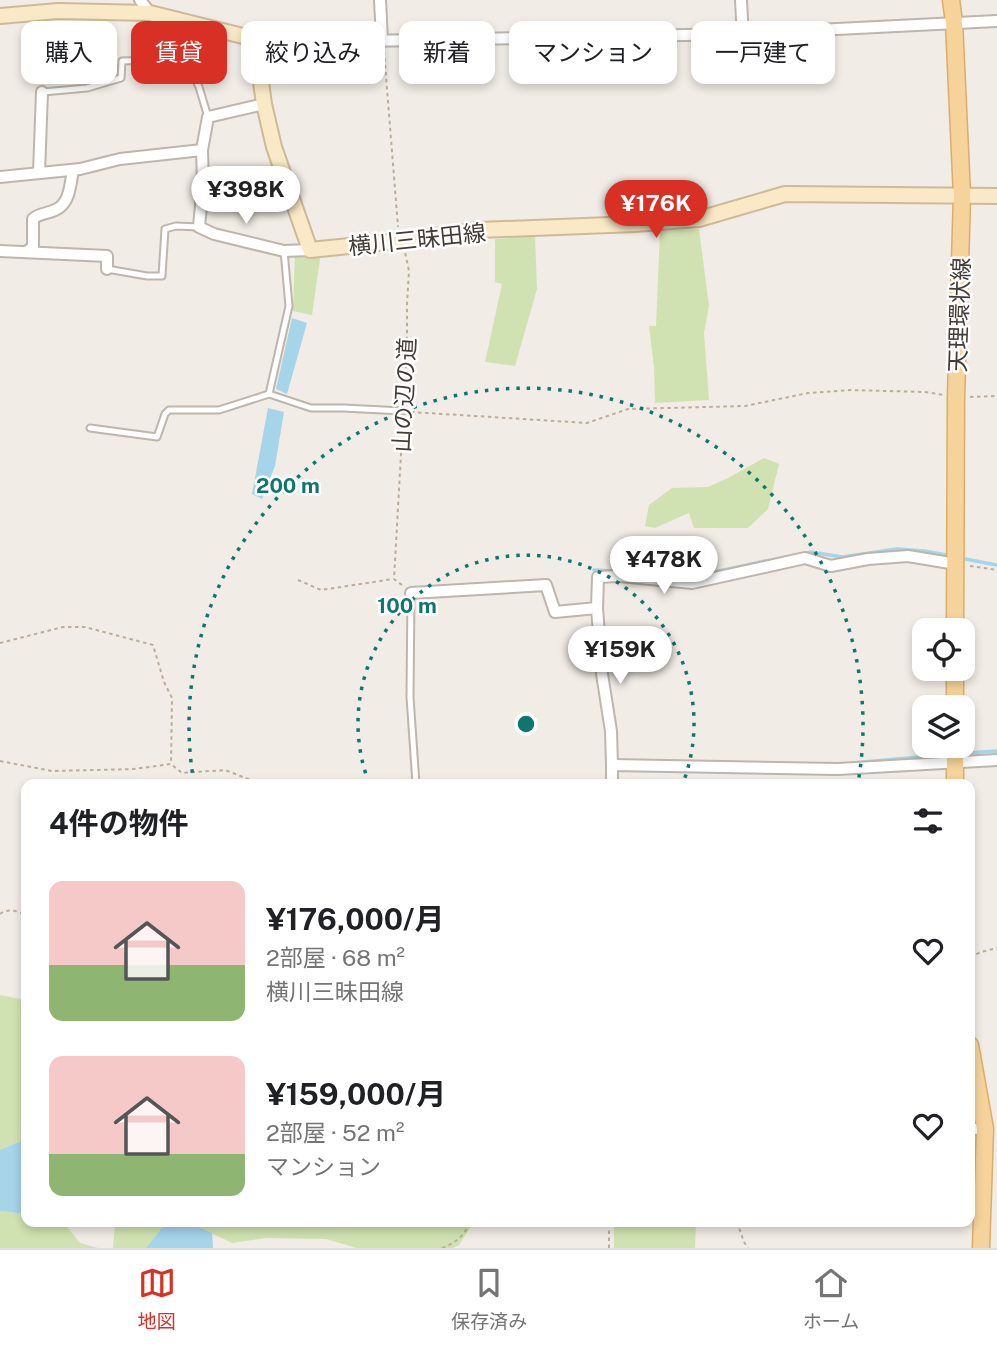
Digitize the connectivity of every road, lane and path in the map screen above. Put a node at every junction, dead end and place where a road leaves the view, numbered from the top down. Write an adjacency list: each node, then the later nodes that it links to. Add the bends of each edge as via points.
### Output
1 (140, 0): 5 (street)
2 (380, 0): 8 (street)
3 (741, 0): 9 (street)
4 (951, 0): 11 (main road, 天理環状線)
5 (150, 13): 6 (main road, via 58,11); 7 (lane); 14 (main road)
6 (0, 16)
7 (154, 21)
8 (381, 21)
9 (742, 21)
10 (997, 21): 11 (street)
11 (954, 22): 12 (street); 27 (main road, 天理環状線)
12 (835, 29)
13 (691, 35): 15 (street)
14 (241, 36)
15 (385, 40)
16 (385, 56): 30 (path, 山の辺の道)
17 (131, 61): 20 (lane, via 122,61 121,78 88,88)
18 (197, 84): 22 (lane)
19 (261, 84): 21 (main road)
20 (42, 92): 25 (street)
21 (264, 104): 22 (street); 31 (main road, via 274,148)
22 (208, 117): 23 (street)
23 (202, 150): 24 (street, via 120,159); 29 (street)
24 (73, 170): 25 (street); 34 (street, via 67,200 33,219 33,247)
25 (39, 173): 26 (street)
26 (0, 177)
27 (962, 196): 28 (main road, 横川三昧田線); 30 (main road, 横川三昧田線, via 785,194 699,219 479,230); 38 (main road, 天理環状線)
28 (997, 196)
29 (199, 226): 33 (street); 35 (lane, via 165,229 162,276)
30 (399, 241): 31 (main road, 横川三昧田線); 39 (path, 山の辺の道, via 409,271)
31 (310, 250): 33 (street)
32 (0, 251): 34 (street)
33 (284, 251): 36 (lane, via 289,306)
34 (26, 252): 35 (street, via 107,256)
35 (107, 270)
36 (269, 394): 39 (lane, via 312,408); 40 (lane, via 219,410 169,410 157,437)
37 (997, 396): 38 (path)
38 (956, 397): 39 (path, via 850,390 745,406 628,409 587,423); 41 (main road, 天理環状線)
39 (403, 411): 43 (path, 山の辺の道)
40 (90, 428)
41 (956, 565): 42 (path); 46 (street, via 908,556 831,566 806,558 692,583 598,576); 47 (main road, 天理環状線)
42 (997, 570)
43 (394, 579): 44 (path, via 321,590); 45 (path)
44 (298, 580)
45 (411, 593): 46 (street, via 539,584 546,585 555,612); 56 (lane, via 410,697)
46 (597, 608): 54 (street)
47 (956, 618)
48 (0, 643): 53 (path, via 63,627 85,627 153,645 172,698)
49 (955, 758): 52 (main road)
50 (997, 760): 52 (street)
51 (0, 761): 53 (path, via 52,771)
52 (955, 762): 54 (street, via 838,769); 58 (main road)
53 (171, 764): 55 (path, via 182,772 225,770)
54 (612, 765): 57 (street)
55 (248, 779)
56 (416, 779)
57 (612, 779)
58 (955, 779)
59 (21, 912): 60 (path)
60 (0, 914)
61 (997, 948): 62 (path)
62 (975, 955)
63 (975, 1075): 64 (main road)
64 (984, 1129): 71 (main road)
65 (468, 1227): 68 (path, via 458,1240)
66 (609, 1227): 69 (path)
67 (739, 1227): 70 (path)
68 (442, 1248)
69 (609, 1248)
70 (748, 1248)
71 (981, 1248)

